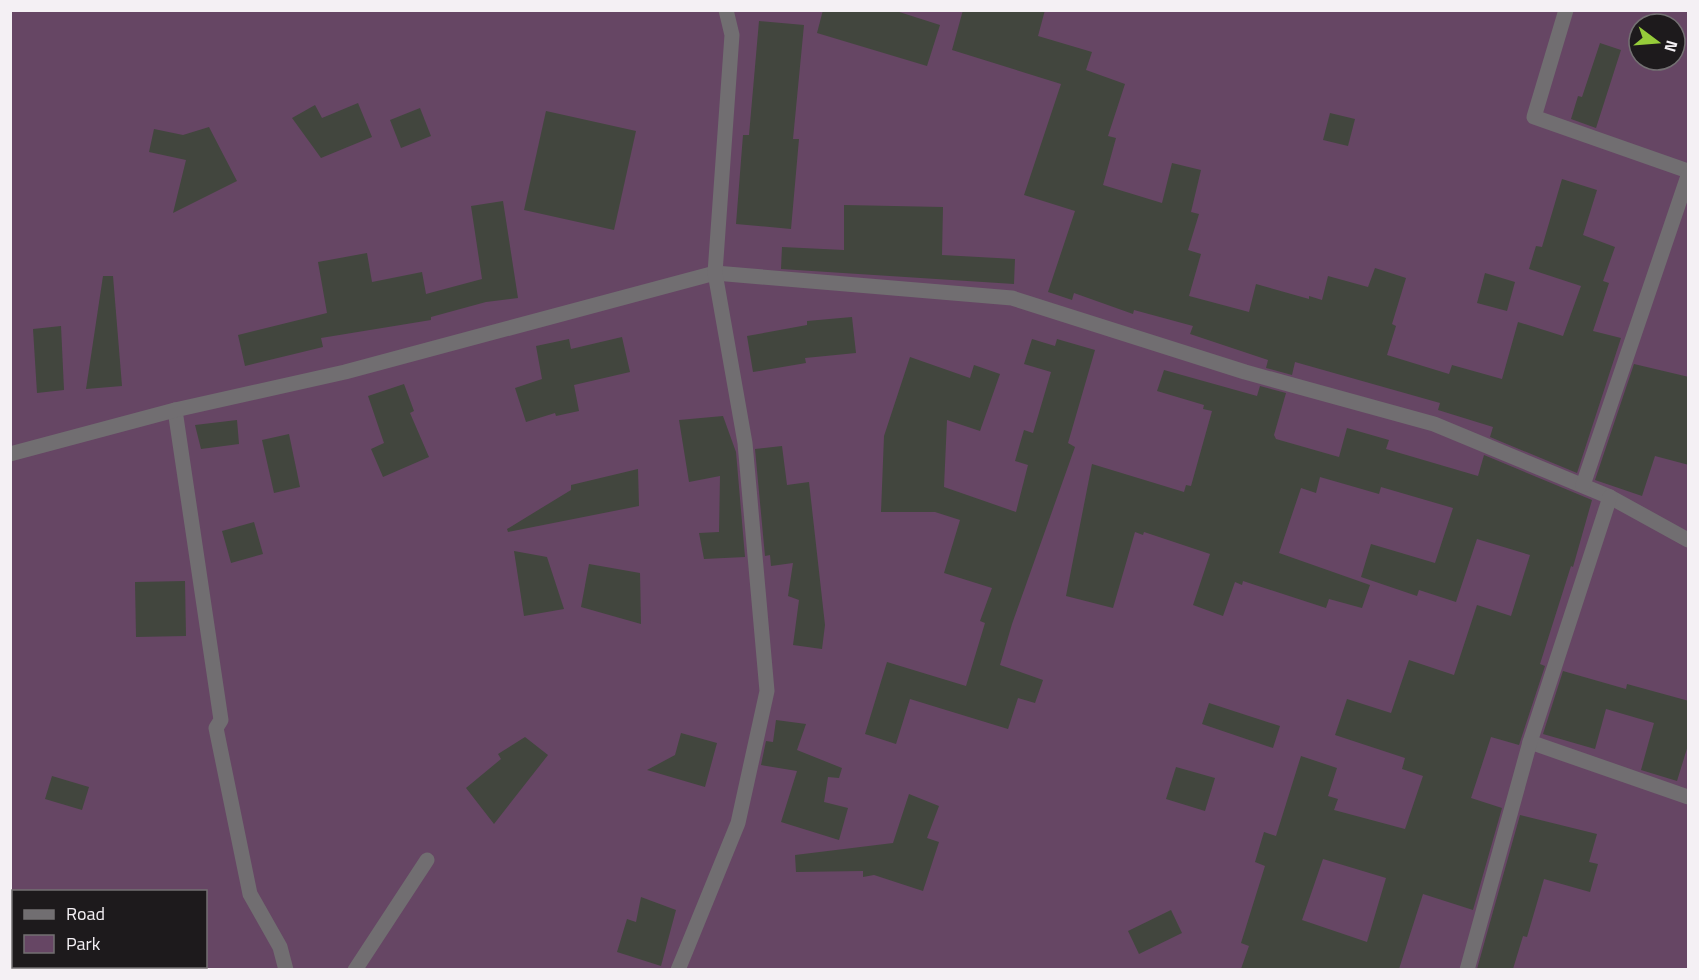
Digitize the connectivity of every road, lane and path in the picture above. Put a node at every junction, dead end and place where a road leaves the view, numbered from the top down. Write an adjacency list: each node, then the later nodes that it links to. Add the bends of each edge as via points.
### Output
1 (726, 10): 5 (street, via 732,35)
2 (1566, 10): 3 (street, via 1534,117)
3 (1689, 171)
4 (1689, 176): 8 (street)
5 (715, 273): 6 (street, via 345,372); 8 (street, via 1012,297 1245,372 1434,424); 16 (street, via 745,443 767,691 738,823)
6 (175, 410): 7 (street); 14 (street, via 221,720 216,728 250,894 280,947)
7 (10, 454)
8 (1583, 485): 9 (street)
9 (1610, 496): 10 (street); 11 (street)
10 (1689, 540)
11 (1530, 742): 12 (street); 17 (street)
12 (1689, 797)
13 (428, 860): 15 (street)
14 (286, 969)
15 (355, 969)
16 (678, 969)
17 (1467, 969)

